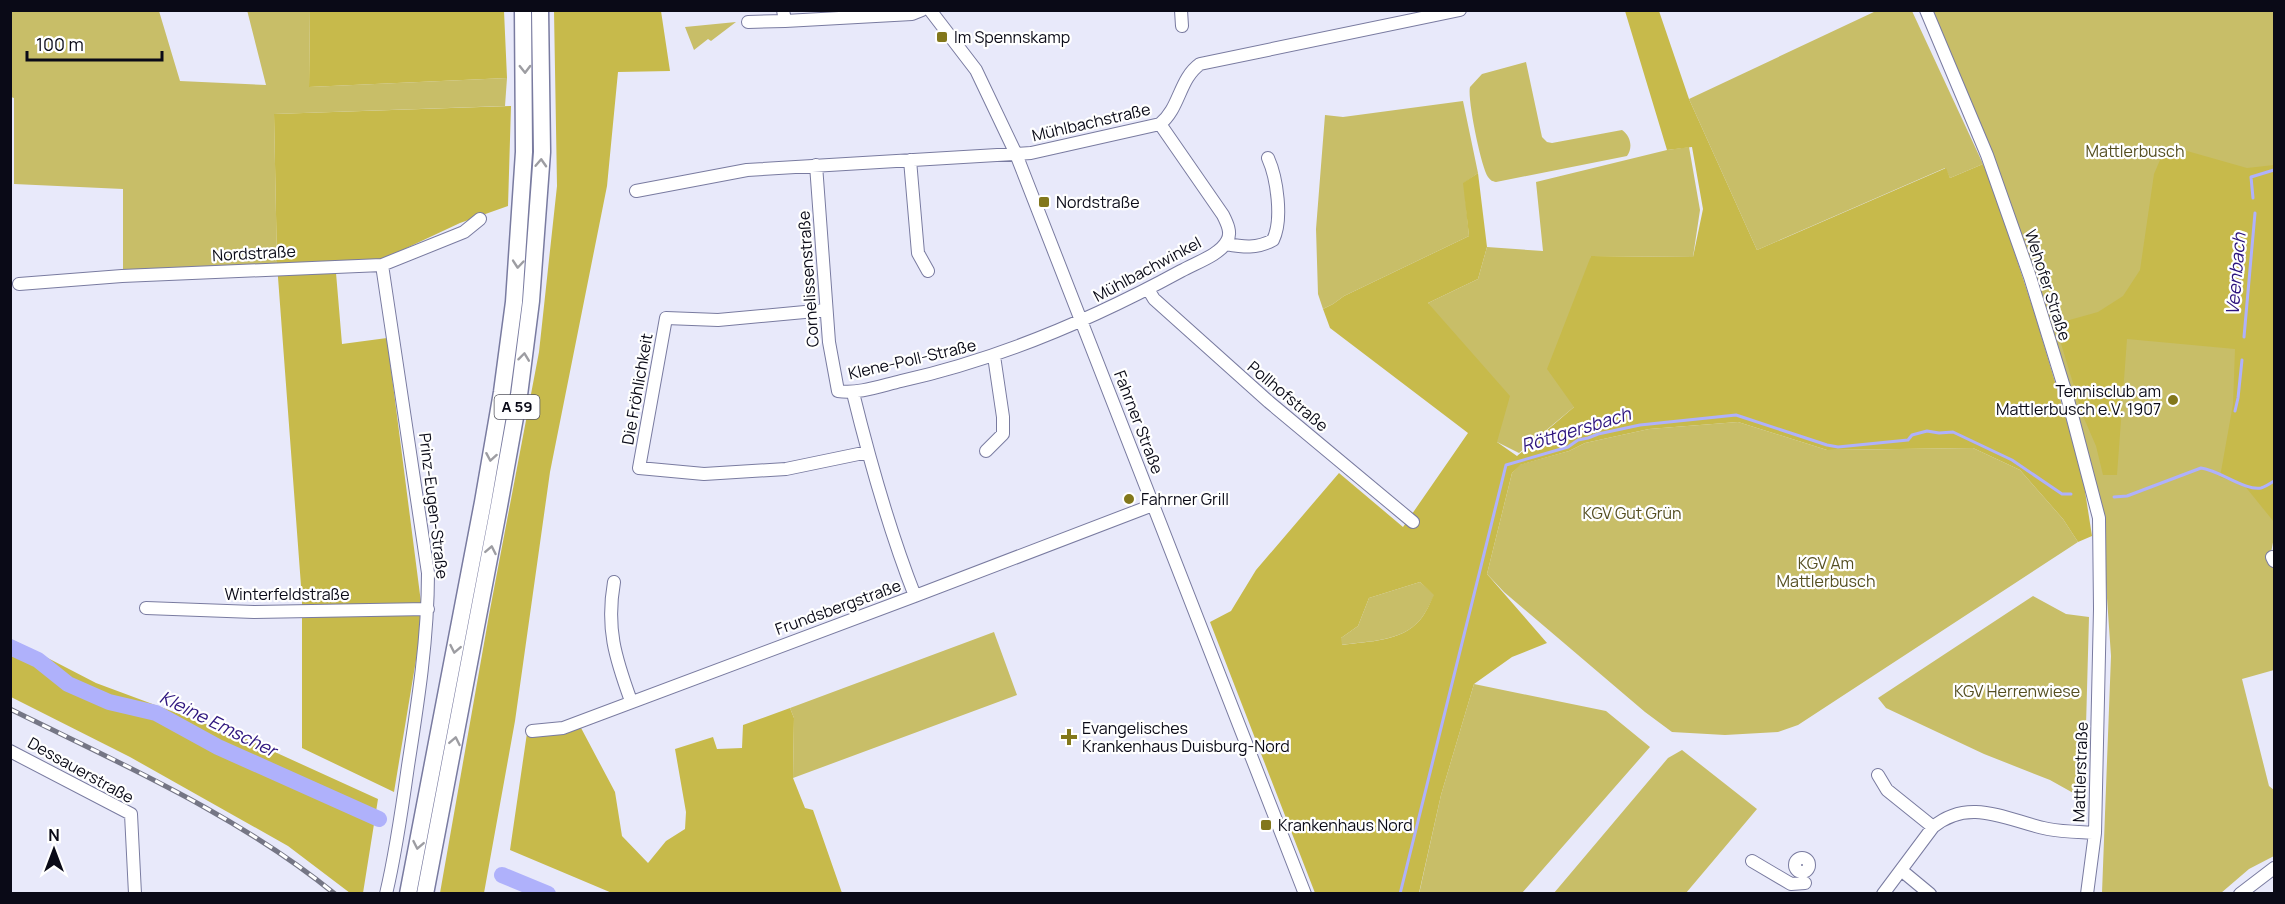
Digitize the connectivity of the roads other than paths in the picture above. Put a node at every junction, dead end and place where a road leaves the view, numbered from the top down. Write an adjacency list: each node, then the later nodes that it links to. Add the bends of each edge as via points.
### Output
1 (523, 10): 49 (highway, A 59, one-way to 49, via 524,152 514,302 483,501)
2 (540, 10): 50 (highway, A 59, one-way to 2, via 499,506 527,336 542,152)
3 (922, 10): 8 (street, via 912,14)
4 (930, 10): 12 (street, Fahrner Straße, via 976,70)
5 (1180, 10): 10 (street)
6 (1460, 10): 11 (street, Mühlbachstraße, via 1200,63 1187,75)
7 (1926, 10): 32 (street, Wehofer Straße, via 1987,155 2068,400 2099,518)
8 (784, 16): 9 (street)
9 (748, 22)
10 (1182, 26)
11 (1160, 124): 12 (street, Mühlbachstraße); 18 (street, Mühlbachwinkel, via 1224,215 1229,232)
12 (1016, 154): 14 (street); 24 (street, Fahrner Straße)
13 (1268, 158): 18 (street, Mühlbachwinkel, via 1277,188 1277,232 1273,240 1254,247)
14 (910, 160): 15 (street); 20 (street, via 918,253)
15 (816, 165): 16 (street, via 747,170); 23 (street, Cornelissenstraße)
16 (636, 190)
17 (480, 219): 19 (street, Nordstraße, via 464,232)
18 (1226, 244): 22 (street, Mühlbachwinkel)
19 (382, 265): 21 (street, Nordstraße); 36 (street, Prinz-Eugen-Straße, via 422,525)
20 (928, 272)
21 (19, 284)
22 (1148, 289): 24 (street, Mühlbachwinkel); 31 (street, Pollhofstraße, via 1154,299 1260,395)
23 (826, 310): 26 (street, Cornelissenstraße); 29 (street, Die Fröhlichkeit, via 718,320 666,318 639,468 704,474 786,470)
24 (1082, 321): 25 (street, Klene-Poll-Straße); 30 (street, Fahrner Straße)
25 (994, 356): 27 (street, Klene-Poll-Straße); 28 (street, Klene-Poll-Straße, via 1003,434)
26 (838, 391): 27 (street, Klene-Poll-Straße)
27 (853, 393): 29 (street)
28 (986, 451)
29 (868, 452): 34 (street)
30 (1153, 505): 34 (street, Frundsbergstraße); 51 (street, Fahrner Straße)
31 (1413, 522)
32 (2100, 579): 42 (street, Mattlerstraße)
33 (614, 582): 37 (street, via 609,608 615,657)
34 (915, 596): 37 (street, Frundsbergstraße)
35 (146, 608): 36 (street, Winterfeldstraße, via 254,612)
36 (428, 609): 48 (street, Prinz-Eugen-Straße, via 420,694)
37 (631, 701): 38 (street, Frundsbergstraße, via 562,728)
38 (532, 731)
39 (10, 751): 47 (street, Dessauerstraße, via 131,814)
40 (1878, 775): 41 (street, via 1887,790)
41 (1934, 826): 42 (street, via 1959,812 1983,812 2050,830); 45 (street)
42 (2095, 833): 54 (street, Mattlerstraße)
43 (1752, 861): 46 (street, via 1791,884)
44 (2274, 868): 55 (street)
45 (1901, 870): 52 (street); 53 (street)
46 (1806, 883)
47 (135, 894)
48 (386, 894)
49 (408, 894)
50 (425, 894)
51 (1305, 894)
52 (1883, 894)
53 (1930, 894)
54 (2087, 894)
55 (2240, 894)

